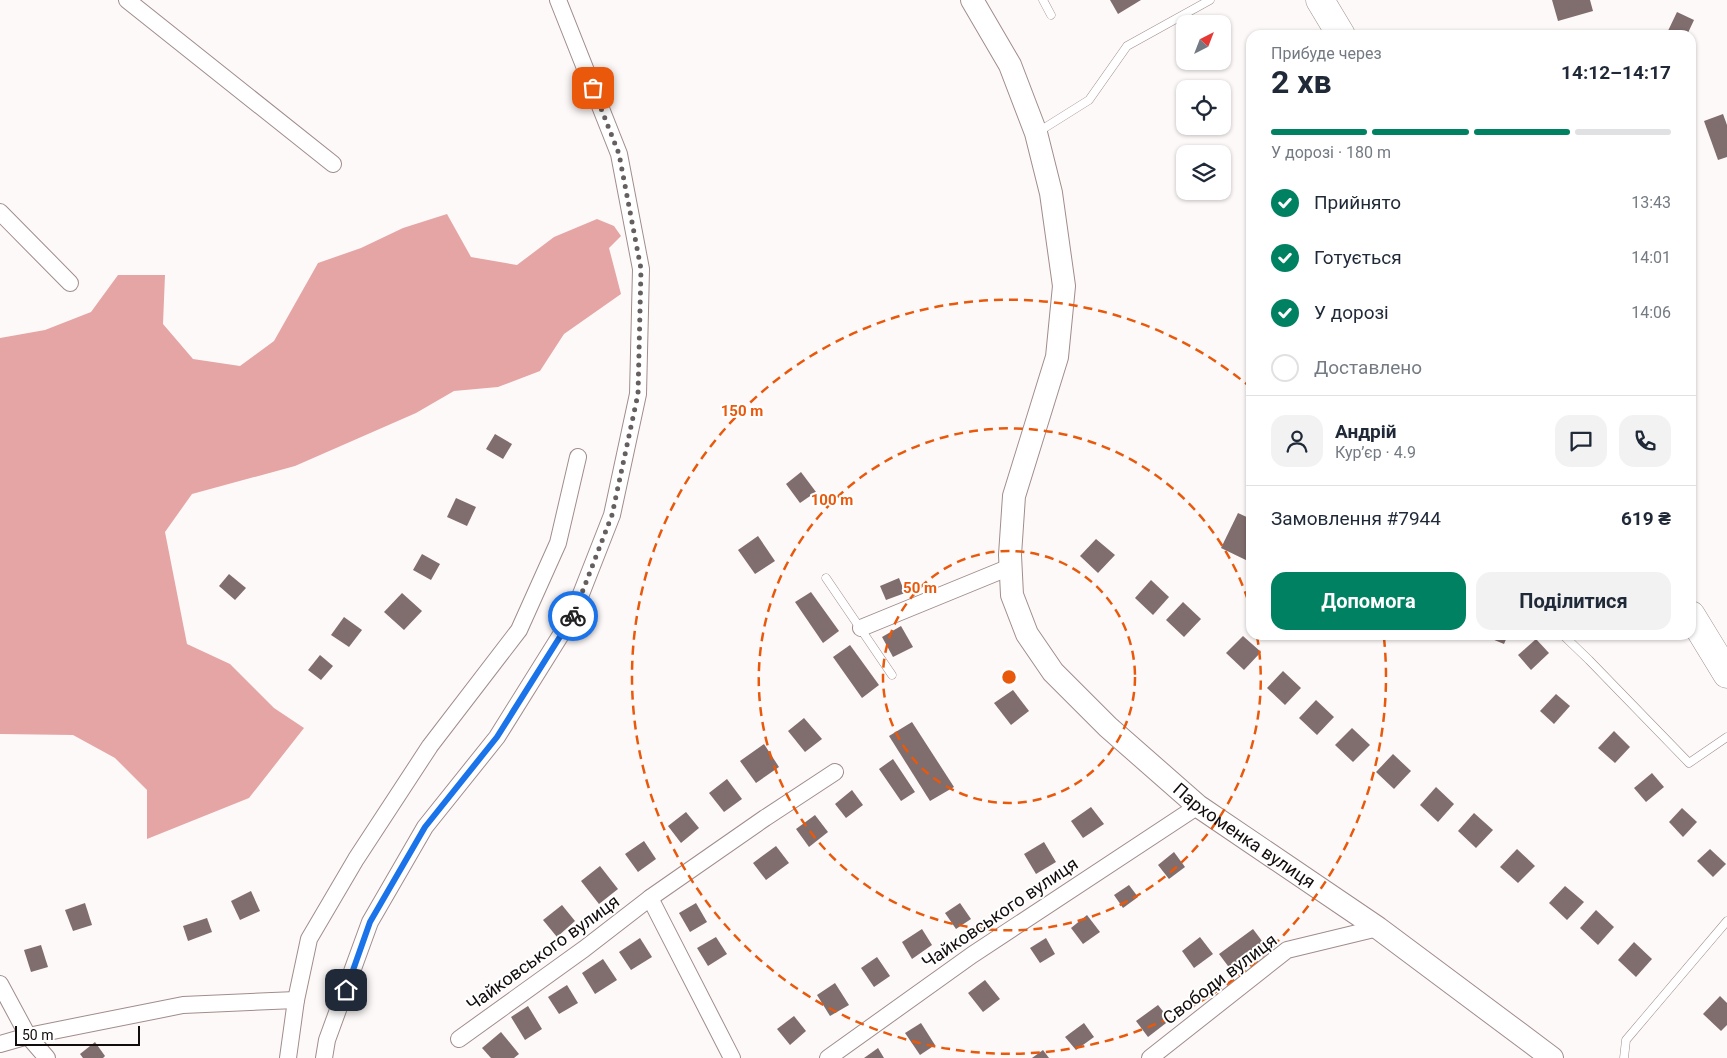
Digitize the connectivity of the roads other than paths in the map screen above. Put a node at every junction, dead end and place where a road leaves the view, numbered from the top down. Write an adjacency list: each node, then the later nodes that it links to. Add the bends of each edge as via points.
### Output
1 (127, 0): 9 (street)
2 (142, 0): 9 (street)
3 (558, 0): 36 (street, via 619,154 641,269 638,394 612,515 572,616 497,737 425,827 370,922 327,1040)
4 (972, 0): 11 (main road, Пархоменка вулиця, via 1010,65)
5 (1042, 0): 8 (lane)
6 (1210, 0): 11 (lane, via 1127,46 1089,100)
7 (1320, 0): 10 (highway)
8 (1051, 15)
9 (148, 17): 12 (street)
10 (1339, 30)
11 (1036, 133): 16 (main road, Пархоменка вулиця, via 1051,193 1064,286 1056,357 1014,496)
12 (333, 164)
13 (0, 212): 14 (street)
14 (70, 283)
15 (578, 457): 30 (street, via 558,543 519,630 430,746 356,859 309,939)
16 (1010, 561): 19 (street); 25 (main road, Пархоменка вулиця, via 1012,594 1027,634 1053,672 1108,727)
17 (826, 578): 19 (lane)
18 (1696, 623): 22 (highway)
19 (862, 628): 21 (lane)
20 (1567, 640): 23 (lane, via 1689,763)
21 (892, 674)
22 (1727, 674)
23 (1727, 737)
24 (835, 772): 26 (street, Чайковського вулиця)
25 (1198, 806): 28 (main road, Пархоменка вулиця); 38 (street, Чайковського вулиця, via 972,955)
26 (650, 898): 32 (street, Чайковського вулиця); 37 (street)
27 (1727, 921): 41 (lane, via 1626,1040)
28 (1378, 928): 39 (street, Свободи вулиця, via 1288,950); 40 (main road, Пархоменка вулиця)
29 (0, 984): 31 (street)
30 (296, 1000): 31 (street, via 183,1005); 35 (street)
31 (28, 1036): 33 (street); 34 (street)
32 (459, 1039)
33 (0, 1044)
34 (47, 1058)
35 (288, 1058)
36 (324, 1058)
37 (732, 1058)
38 (828, 1058)
39 (1150, 1058)
40 (1552, 1058)
41 (1624, 1058)

